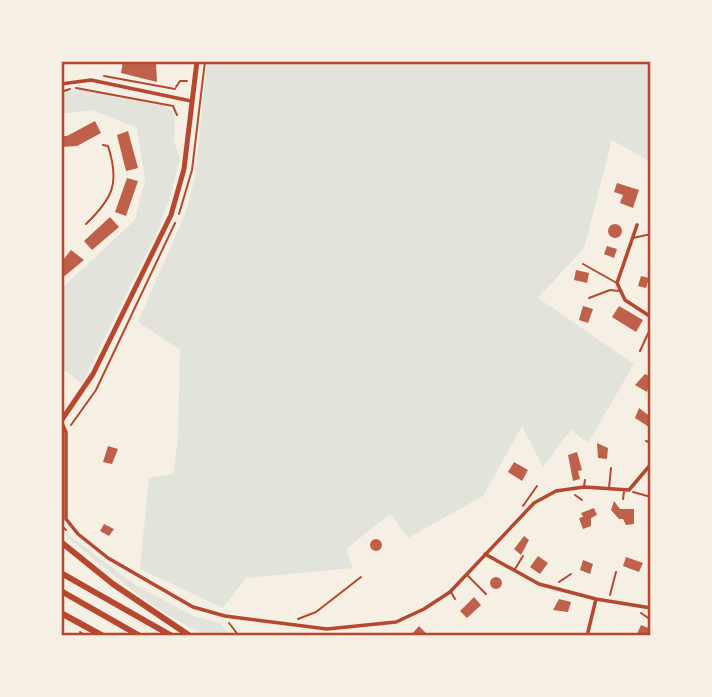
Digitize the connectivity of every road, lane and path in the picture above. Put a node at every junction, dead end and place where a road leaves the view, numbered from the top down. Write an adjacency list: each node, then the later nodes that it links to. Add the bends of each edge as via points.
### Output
1 (197, 61): 6 (main road)
2 (185, 81): 4 (path, via 176,84)
3 (61, 84): 6 (street, via 91,80)
4 (175, 91)
5 (61, 92): 7 (path, via 91,89 173,106)
6 (191, 101): 20 (main road, via 184,169 171,215 93,374)
7 (177, 115)
8 (103, 145): 9 (path, via 108,146 116,175 106,205)
9 (86, 224)
10 (637, 225): 12 (street)
11 (651, 234): 12 (lane)
12 (632, 239): 14 (street)
13 (583, 264): 14 (lane)
14 (617, 284): 15 (street)
15 (619, 291): 16 (lane); 17 (street)
16 (589, 298)
17 (651, 317)
18 (651, 327): 19 (path)
19 (640, 351)
20 (61, 421): 52 (street, via 66,432 65,510 70,525 108,558 142,579 193,607)
21 (646, 441): 22 (path)
22 (651, 443)
23 (651, 464): 29 (street)
24 (611, 468): 28 (lane)
25 (585, 480): 27 (lane)
26 (537, 486): 32 (path, via 522,503)
27 (584, 487): 28 (street); 32 (street, via 556,491)
28 (608, 489): 29 (street)
29 (626, 491): 30 (path); 31 (lane)
30 (651, 497)
31 (623, 499)
32 (523, 514): 34 (street)
33 (61, 542): 58 (highway)
34 (485, 554): 36 (street); 39 (street)
35 (523, 556): 36 (lane)
36 (514, 570): 42 (street)
37 (616, 572): 48 (path)
38 (61, 573): 57 (highway)
39 (466, 574): 44 (street); 45 (lane)
40 (570, 574): 42 (path)
41 (361, 577): 54 (path, via 316,612)
42 (552, 587): 47 (street)
43 (61, 592): 56 (highway)
44 (450, 592): 46 (lane); 54 (street, via 396,622 327,629)
45 (486, 594)
46 (455, 599)
47 (596, 599): 48 (street); 60 (street)
48 (609, 599): 49 (street)
49 (634, 604): 50 (street); 53 (path)
50 (651, 608)
51 (61, 613): 55 (highway)
52 (225, 616): 54 (street); 59 (path)
53 (651, 620)
54 (284, 624)
55 (103, 636)
56 (140, 636)
57 (172, 636)
58 (190, 636)
59 (239, 636)
60 (587, 636)

